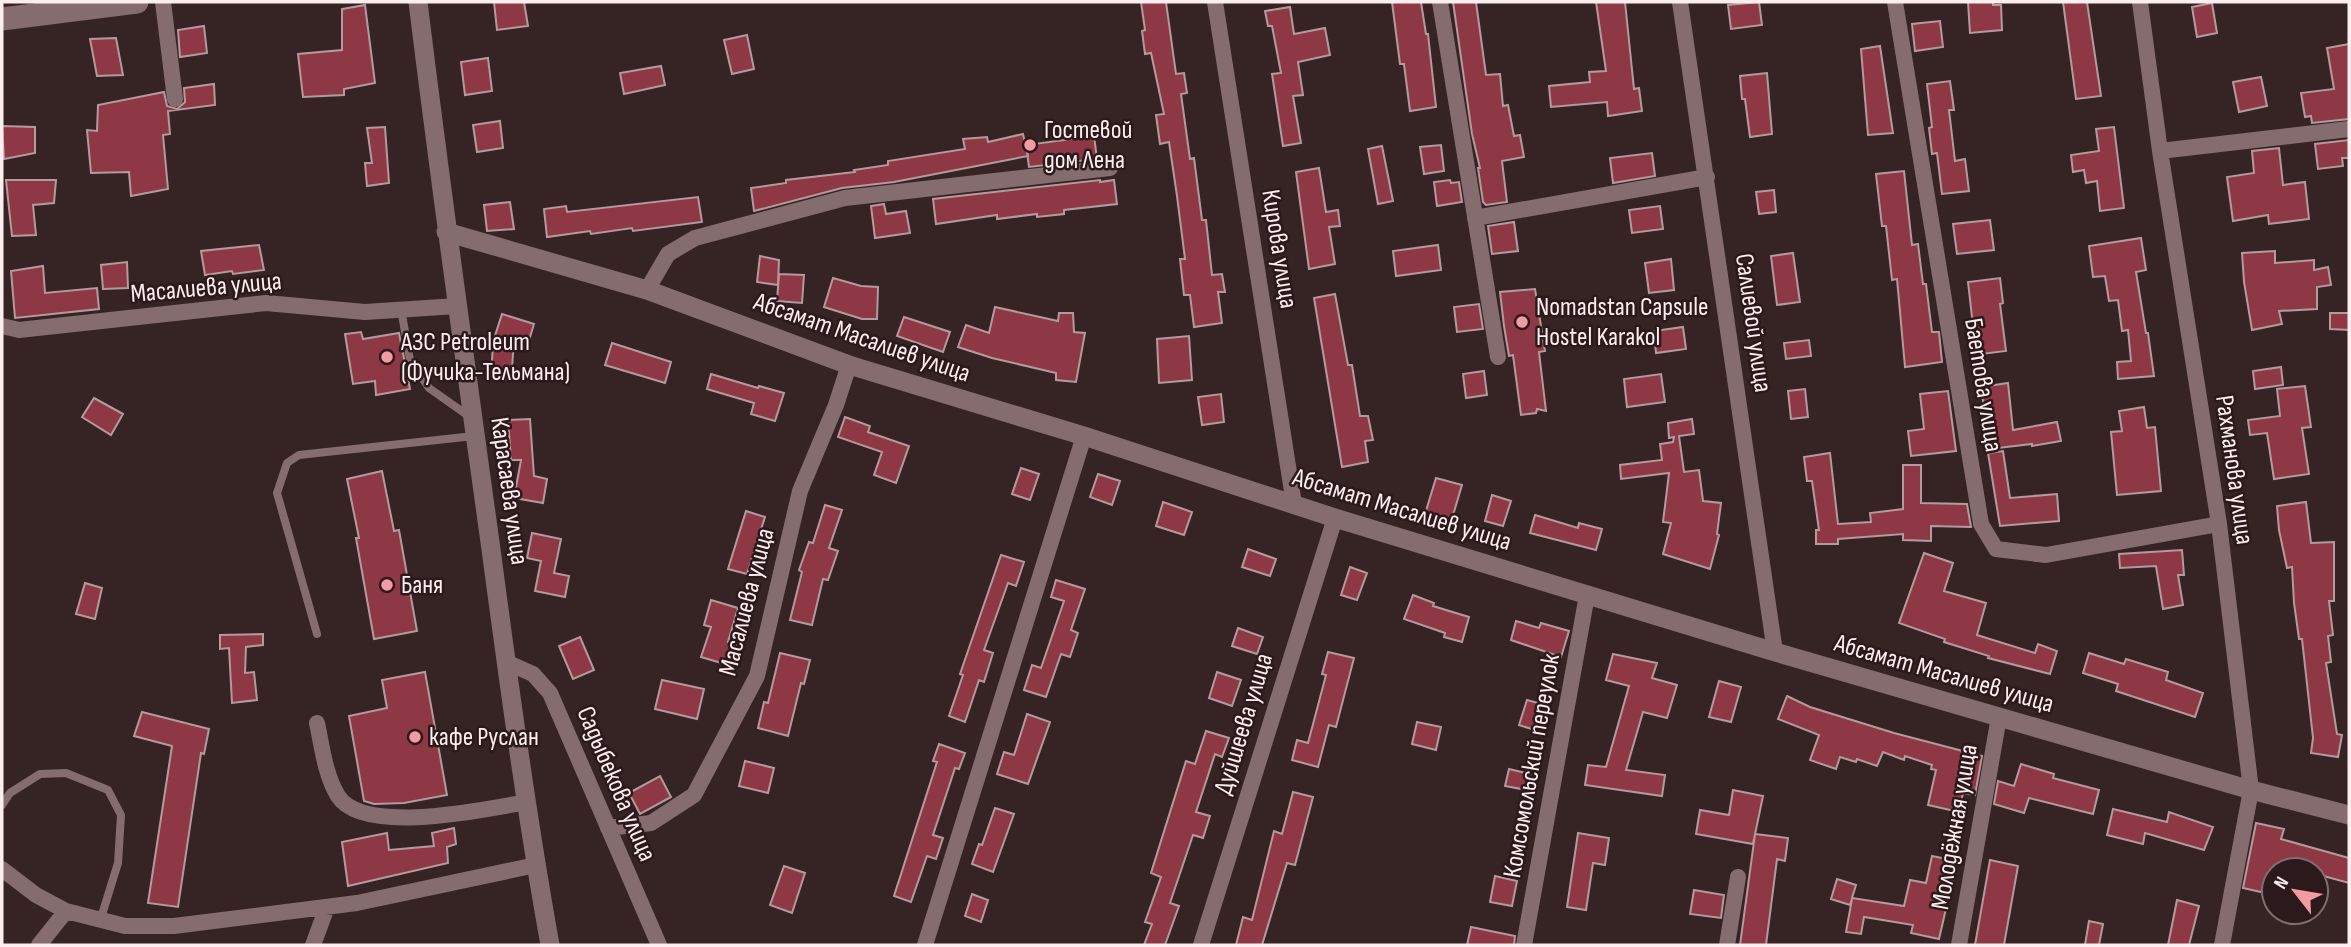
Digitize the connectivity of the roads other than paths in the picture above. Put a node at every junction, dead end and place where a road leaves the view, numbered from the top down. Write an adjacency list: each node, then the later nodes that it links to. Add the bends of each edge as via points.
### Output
1 (136, 2): 9 (main road)
2 (163, 2): 10 (street)
3 (418, 2): 16 (street, Карасаева улица)
4 (1215, 2): 25 (street, Кирова улица)
5 (1440, 2): 15 (street)
6 (1680, 2): 14 (street, Салиевой улица)
7 (1895, 2): 27 (street, Баетова улица, via 1981,524 1996,549 2046,555)
8 (2140, 2): 12 (street, Рахманова улица)
9 (2, 19)
10 (175, 99)
11 (2349, 129): 12 (street)
12 (2160, 151): 27 (street, Рахманова улица)
13 (1110, 168): 17 (street, via 845,198 695,238 668,254)
14 (1707, 177): 15 (street); 30 (street, Салиевой улица)
15 (1475, 218): 21 (street)
16 (446, 232): 17 (street, Абсамат Масалиев улица); 18 (street, Карасаева улица)
17 (647, 290): 22 (street, Абсамат Масалиев улица)
18 (457, 306): 19 (street, Масалиева улица); 23 (street, Карасаева улица)
19 (401, 309): 20 (street, Масалиева улица, via 365,312 266,303 19,330); 23 (lane, via 410,360 429,388)
20 (2, 326)
21 (1498, 356)
22 (849, 365): 24 (street, Абсамат Масалиев улица); 38 (street, Масалиева улица, via 800,491 757,676 694,795 651,823)
23 (474, 427): 29 (lane, via 299,455 287,463 277,493); 31 (street, Карасаева улица)
24 (1083, 436): 25 (street, Абсамат Масалиев улица); 49 (street)
25 (1294, 504): 26 (street, Абсамат Масалиев улица)
26 (1335, 518): 28 (street, Абсамат Масалиев улица); 50 (street, Дуйшеева улица)
27 (2218, 524): 34 (street, Рахманова улица)
28 (1587, 595): 30 (street, Абсамат Масалиев улица); 51 (street, Комсомольский переулок)
29 (317, 634)
30 (1775, 652): 32 (street, Абсамат Масалиев улица)
31 (506, 662): 35 (street, Карасаева улица); 38 (street, Садыбекова улица, via 533,674 550,693)
32 (1999, 717): 34 (street, Абсамат Масалиев улица); 53 (street, Молодёжная улица)
33 (317, 723): 35 (street, via 328,774 339,798 356,810 430,818)
34 (2251, 790): 37 (street, Абсамат Масалиев улица); 54 (street, Рахманова улица)
35 (527, 802): 39 (street, Карасаева улица)
36 (2, 805): 44 (lane, via 10,793 40,774 66,773 108,790 121,815 118,863)
37 (2349, 815)
38 (608, 828): 48 (street, Садыбекова улица)
39 (536, 865): 42 (street); 47 (street, Карасаева улица)
40 (2, 869): 43 (street)
41 (1738, 877): 52 (street)
42 (327, 907): 44 (street, via 174,926); 46 (street)
43 (66, 911): 44 (street); 45 (street)
44 (100, 921)
45 (39, 945)
46 (313, 945)
47 (550, 945)
48 (659, 945)
49 (925, 945)
50 (1200, 945)
51 (1524, 945)
52 (1727, 945)
53 (1959, 945)
54 (2222, 945)

